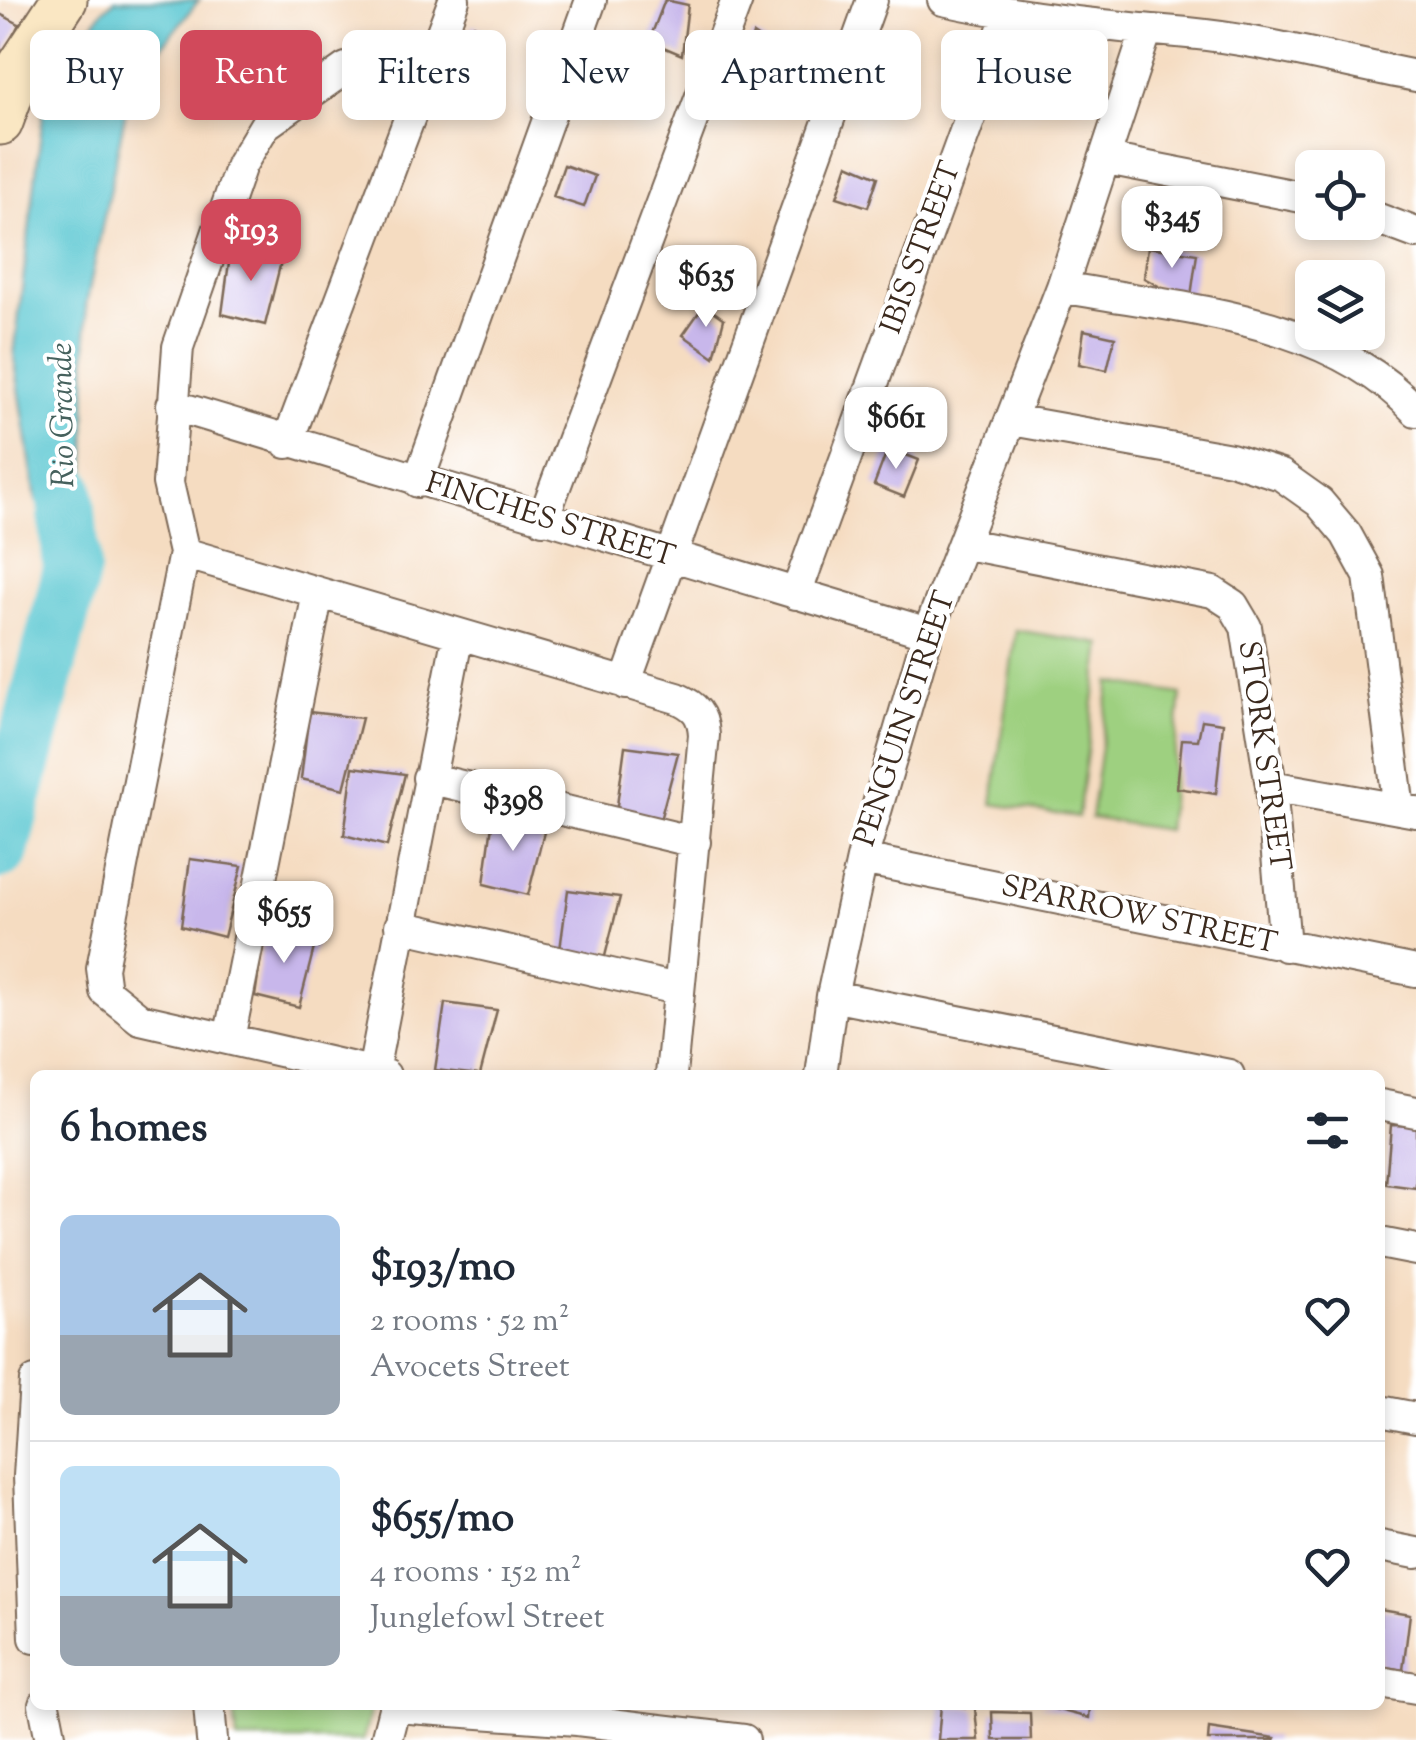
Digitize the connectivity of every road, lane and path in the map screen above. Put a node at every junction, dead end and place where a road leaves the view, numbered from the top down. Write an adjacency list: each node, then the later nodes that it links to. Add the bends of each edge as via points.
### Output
1 (64, 0): 13 (main road, via 20,67)
2 (454, 0): 8 (street)
3 (591, 0): 23 (street)
4 (737, 0): 24 (street)
5 (872, 0): 27 (street)
6 (943, 0): 7 (street)
7 (1008, 14): 9 (street); 29 (street, IBIS STREET)
8 (441, 30)
9 (1146, 32): 11 (street, via 1189,33); 14 (street, PENGUIN STREET)
10 (342, 71): 19 (street, via 256,135 178,347)
11 (1416, 76)
12 (406, 120): 22 (street)
13 (0, 122)
14 (1107, 159): 15 (street); 18 (street, PENGUIN STREET)
15 (1295, 196)
16 (1385, 219): 17 (street)
17 (1414, 225)
18 (1062, 287): 20 (street, via 1294,332 1364,366); 21 (street, PENGUIN STREET)
19 (172, 405): 22 (street, FINCHES STREET); 26 (street, via 168,483)
20 (1416, 411)
21 (1012, 420): 25 (street, PENGUIN STREET); 35 (street, via 1231,459 1280,475 1319,502 1369,576)
22 (287, 443): 23 (street, FINCHES STREET)
23 (418, 482): 24 (street, FINCHES STREET)
24 (544, 520): 27 (street, FINCHES STREET)
25 (966, 544): 30 (street, PENGUIN STREET); 34 (street, STORK STREET, via 1213,592 1233,604 1246,626)
26 (184, 554): 28 (street); 43 (street, via 105,942 106,991 140,1018)
27 (670, 557): 29 (street, FINCHES STREET); 32 (street)
28 (318, 593): 31 (street); 43 (street)
29 (796, 594): 30 (street, FINCHES STREET)
30 (928, 633): 37 (street, PENGUIN STREET)
31 (458, 634): 32 (street); 33 (street)
32 (625, 684): 36 (street, via 677,698 704,720)
33 (428, 778): 36 (street); 38 (street)
34 (1271, 786): 35 (street); 39 (street, STORK STREET)
35 (1407, 811)
36 (695, 842): 41 (street)
37 (862, 859): 39 (street, SPARROW STREET); 42 (street, PENGUIN STREET)
38 (400, 926): 41 (street); 45 (street)
39 (1286, 946): 40 (street, SPARROW STREET)
40 (1416, 971)
41 (677, 989): 46 (street)
42 (832, 996): 47 (street, PENGUIN STREET); 48 (street)
43 (229, 1039): 44 (street)
44 (366, 1070)
45 (379, 1070)
46 (671, 1070)
47 (822, 1070)
48 (1203, 1070)
49 (1385, 1106): 50 (street)
50 (1416, 1112)
51 (1385, 1244): 52 (street)
52 (1416, 1250)
53 (1385, 1412): 54 (street)
54 (1416, 1418)
55 (1385, 1547): 56 (street)
56 (1416, 1554)
57 (1385, 1683): 58 (street)
58 (1416, 1688)
59 (45, 1710): 64 (street)
60 (209, 1710): 65 (street)
61 (394, 1710): 66 (street)
62 (518, 1710): 63 (street)
63 (579, 1712): 67 (street)
64 (51, 1740)
65 (212, 1740)
66 (386, 1740)
67 (744, 1740)

